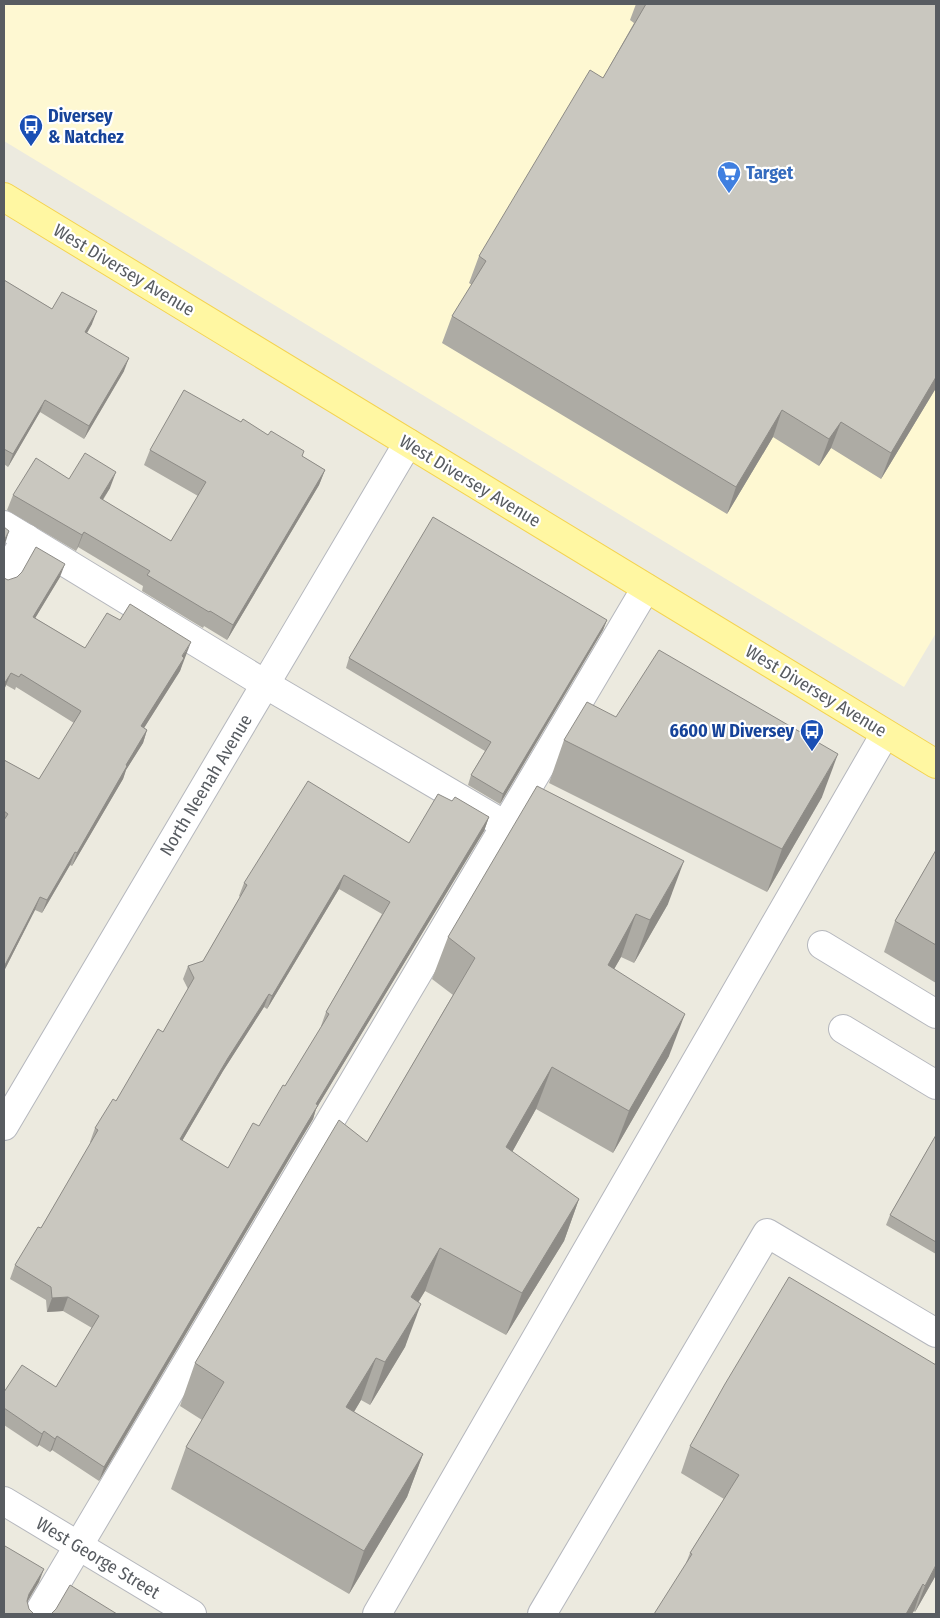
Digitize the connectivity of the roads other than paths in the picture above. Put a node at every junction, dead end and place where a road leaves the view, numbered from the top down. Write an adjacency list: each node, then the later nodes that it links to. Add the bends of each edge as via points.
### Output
1 (4, 197): 2 (main road, West Diversey Avenue)
2 (408, 443): 6 (main road, West Diversey Avenue); 7 (street, North Neenah Avenue)
3 (4, 524): 4 (street)
4 (26, 538): 5 (street); 7 (street)
5 (4, 577)
6 (646, 588): 8 (main road, West Diversey Avenue); 10 (street)
7 (265, 684): 10 (street); 15 (street, North Neenah Avenue)
8 (885, 734): 9 (main road, West Diversey Avenue); 21 (street)
9 (936, 764)
10 (505, 825): 18 (street)
11 (822, 945): 12 (street)
12 (936, 1014)
13 (843, 1029): 14 (street)
14 (936, 1085)
15 (4, 1126)
16 (936, 1333): 22 (street, via 767,1233)
17 (4, 1501): 18 (street, West George Street)
18 (78, 1546): 19 (street); 20 (street, West George Street)
19 (38, 1614)
20 (192, 1614)
21 (377, 1614)
22 (542, 1614)

